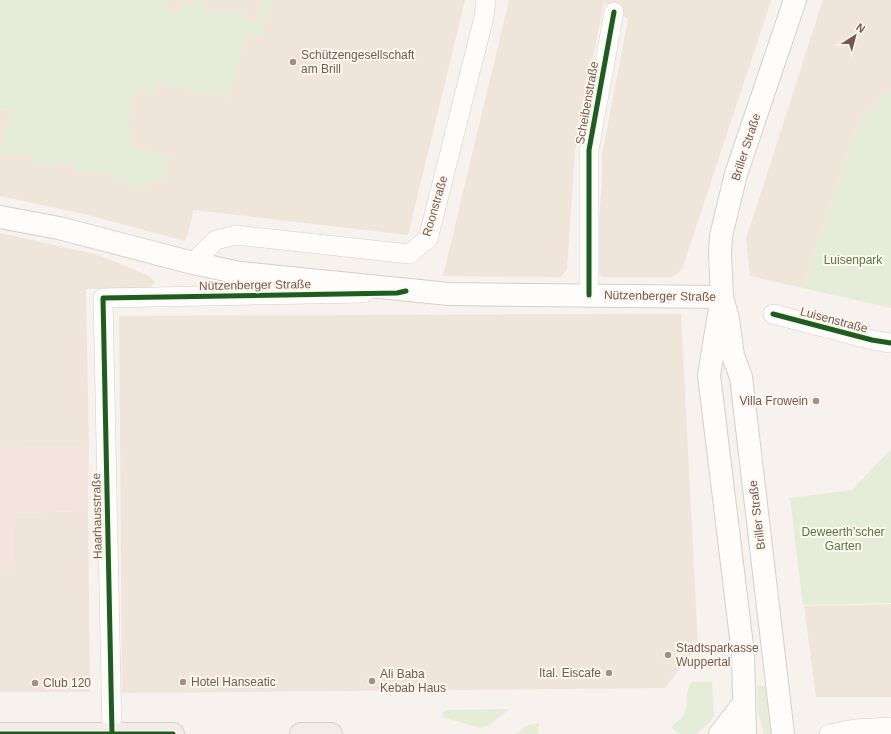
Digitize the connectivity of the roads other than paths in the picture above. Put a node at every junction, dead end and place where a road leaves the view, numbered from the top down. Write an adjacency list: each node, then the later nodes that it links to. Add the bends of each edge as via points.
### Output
1 (486, 0): 5 (street, Roonstraße, via 484,17 428,239 410,254 236,235 216,240)
2 (795, 0): 8 (main road, Briller Straße, via 736,174 724,218 719,247)
3 (614, 12): 7 (street, Scheibenstraße, via 589,150)
4 (0, 217): 5 (main road, Nützenberger Straße, via 59,228)
5 (193, 263): 6 (main road, Nützenberger Straße, via 240,273)
6 (406, 291): 7 (main road, Nützenberger Straße, via 484,296); 9 (street, Nützenberger Straße)
7 (589, 295): 8 (main road, Nützenberger Straße)
8 (722, 297): 12 (main road, Briller Straße, via 733,356 740,377); 13 (main road, Briller Straße, via 709,375)
9 (103, 298): 16 (street, Haarhausstraße)
10 (773, 314): 11 (street, Luisenstraße)
11 (891, 343)
12 (756, 511): 13 (main road); 23 (main road, Briller Straße)
13 (725, 514): 14 (main road, Briller Straße, via 743,654)
14 (744, 703): 21 (main road); 22 (main road, Briller Straße)
15 (891, 727): 24 (street, via 855,729)
16 (112, 733): 17 (main road); 18 (main road)
17 (0, 734)
18 (173, 734)
19 (301, 734): 20 (main road)
20 (331, 734)
21 (720, 734)
22 (745, 734)
23 (783, 734)
24 (829, 734)

